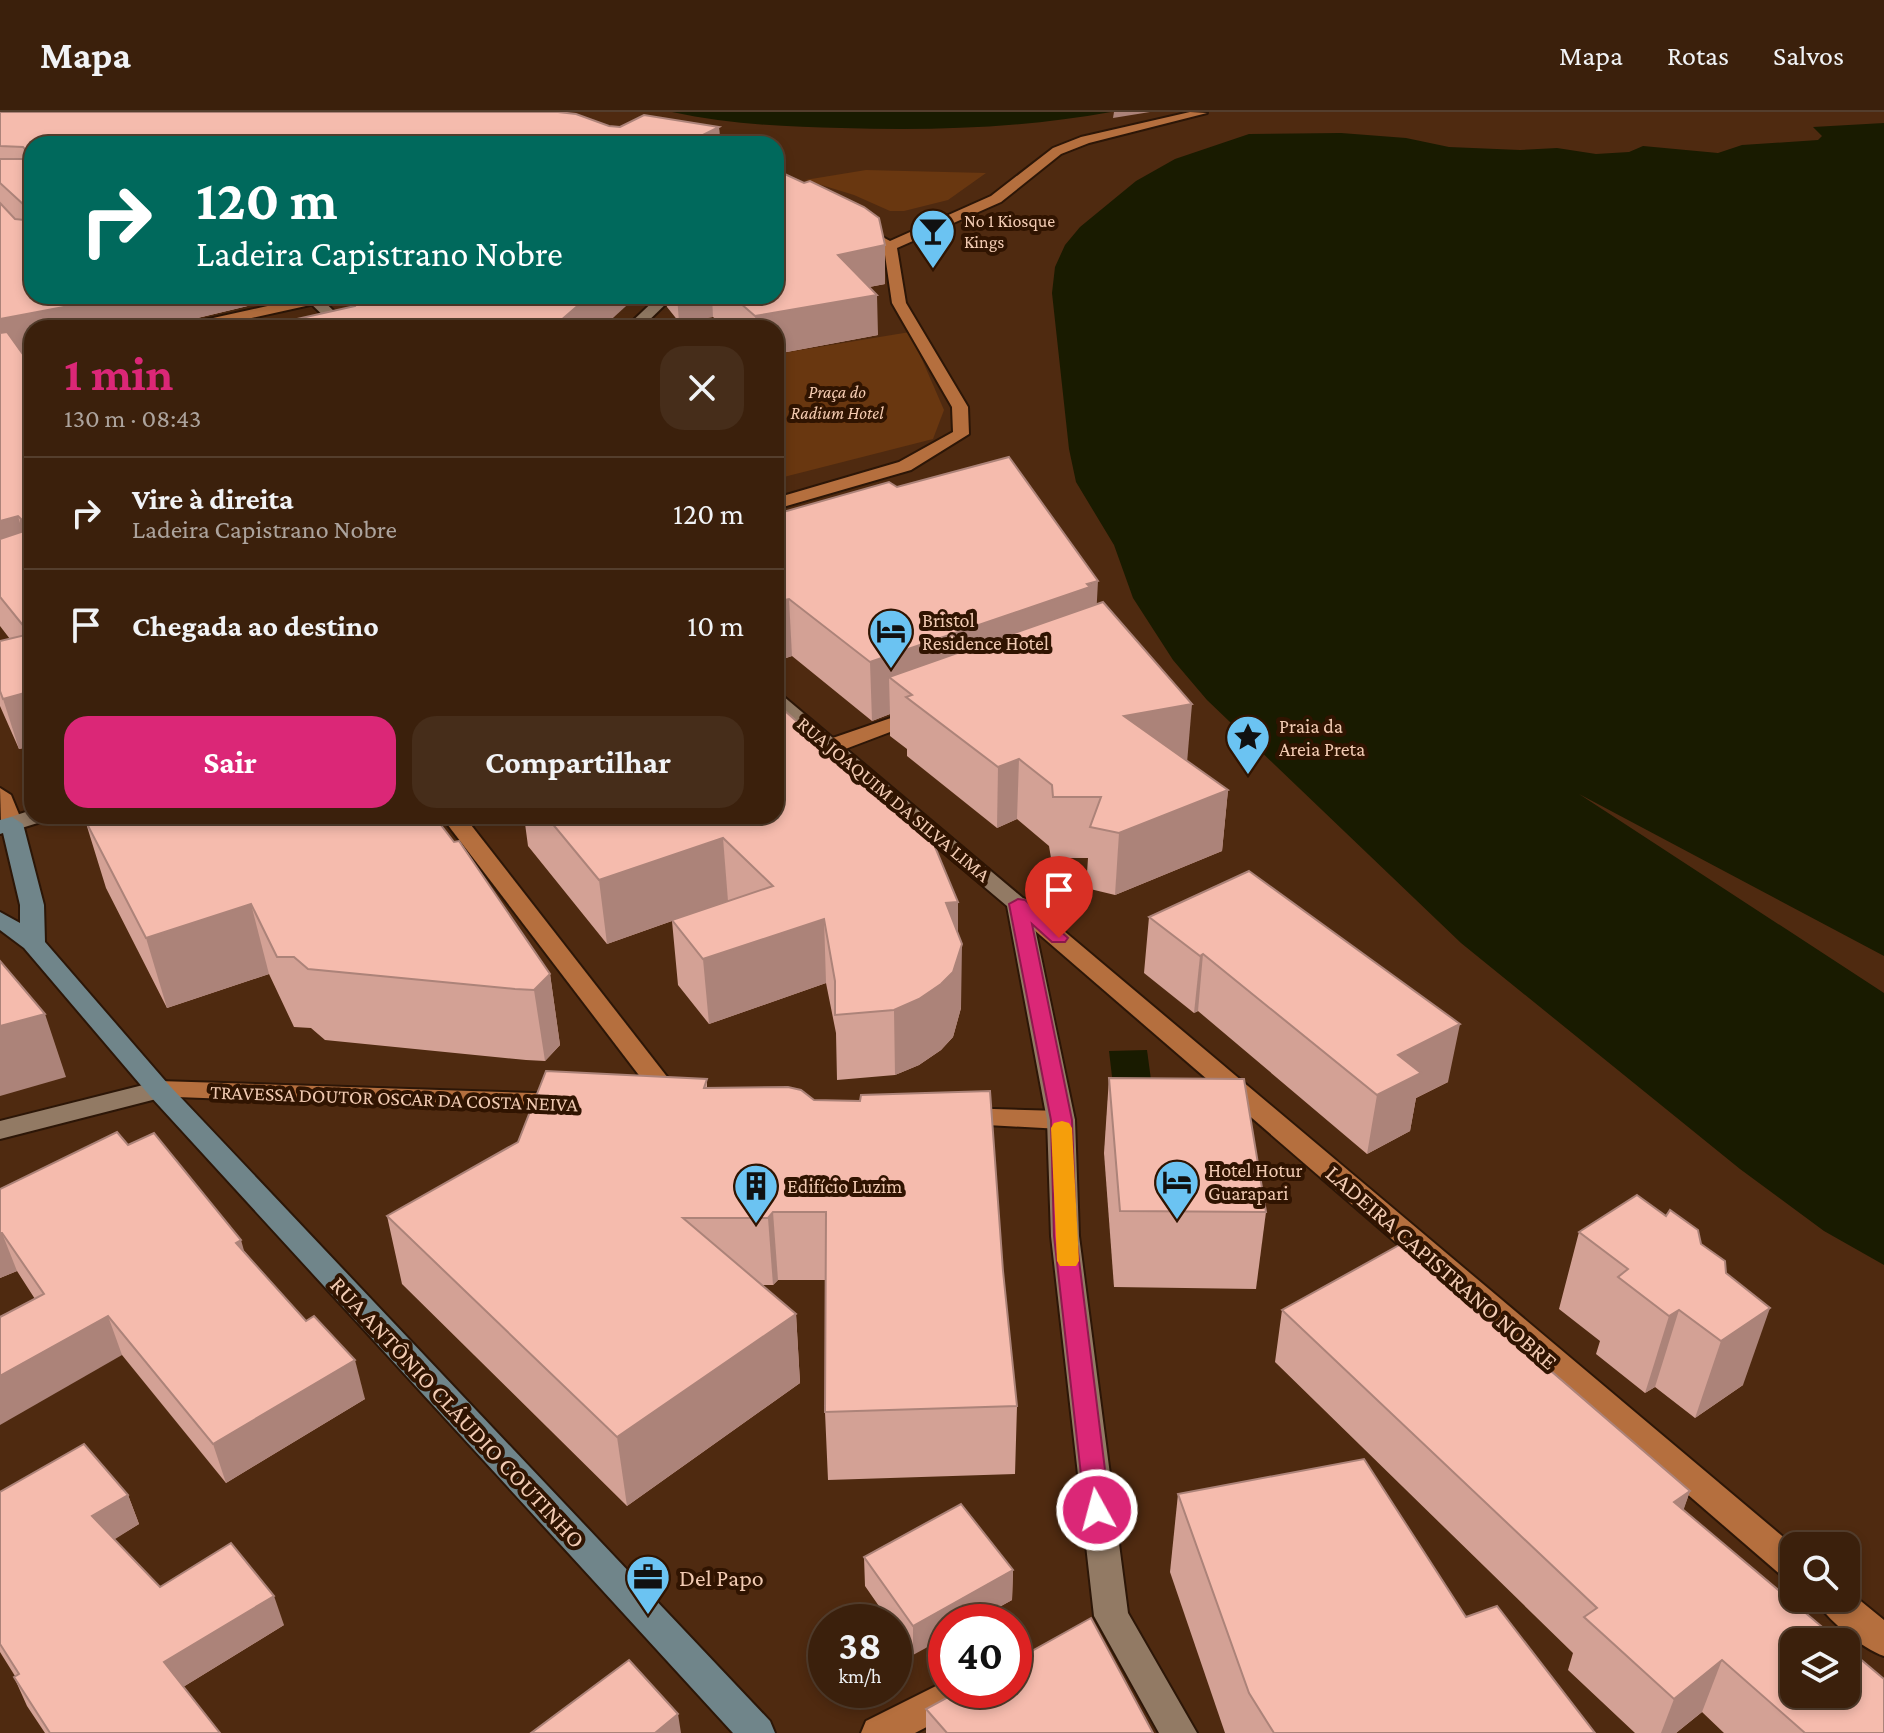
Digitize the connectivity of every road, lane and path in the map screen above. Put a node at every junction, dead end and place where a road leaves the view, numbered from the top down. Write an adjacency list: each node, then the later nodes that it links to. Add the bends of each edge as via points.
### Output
1 (1201, 113): 2 (street, via 1057,151 996,199)
2 (926, 228): 3 (street); 3 (street, via 850,226)
3 (890, 246): 12 (street, via 899,303 960,407 961,434 911,470)
4 (287, 304): 7 (street)
5 (319, 304): 8 (street)
6 (658, 304): 9 (street)
7 (220, 320)
8 (336, 320)
9 (641, 320)
10 (24, 364): 11 (street)
11 (0, 369)
12 (784, 502)
13 (784, 707): 15 (street, RUA JOAQUIM DA SILVA LIMA)
14 (935, 708): 15 (street)
15 (832, 746): 19 (street, RUA JOAQUIM DA SILVA LIMA)
16 (0, 795): 18 (street)
17 (458, 824): 24 (street, via 684,1107)
18 (6, 826): 21 (main road, via 32,905)
19 (1018, 904): 26 (street); 28 (street, LADEIRA CAPISTRANO NOBRE)
20 (0, 919): 21 (main road, RUA ANTÔNIO CLÁUDIO COUTINHO)
21 (33, 943): 22 (main road, RUA ANTÔNIO CLÁUDIO COUTINHO)
22 (159, 1090): 23 (street, TRAVESSA DOUTOR OSCAR DA COSTA NEIVA); 27 (street); 32 (main road, RUA ANTÔNIO CLÁUDIO COUTINHO)
23 (598, 1104)
24 (645, 1106)
25 (938, 1116): 26 (street)
26 (1061, 1120): 34 (street, via 1065,1236 1097,1623)
27 (0, 1130)
28 (1780, 1554)
29 (1849, 1612): 30 (street)
30 (1884, 1641)
31 (928, 1708): 33 (street)
32 (757, 1733)
33 (879, 1733)
34 (1179, 1733)

